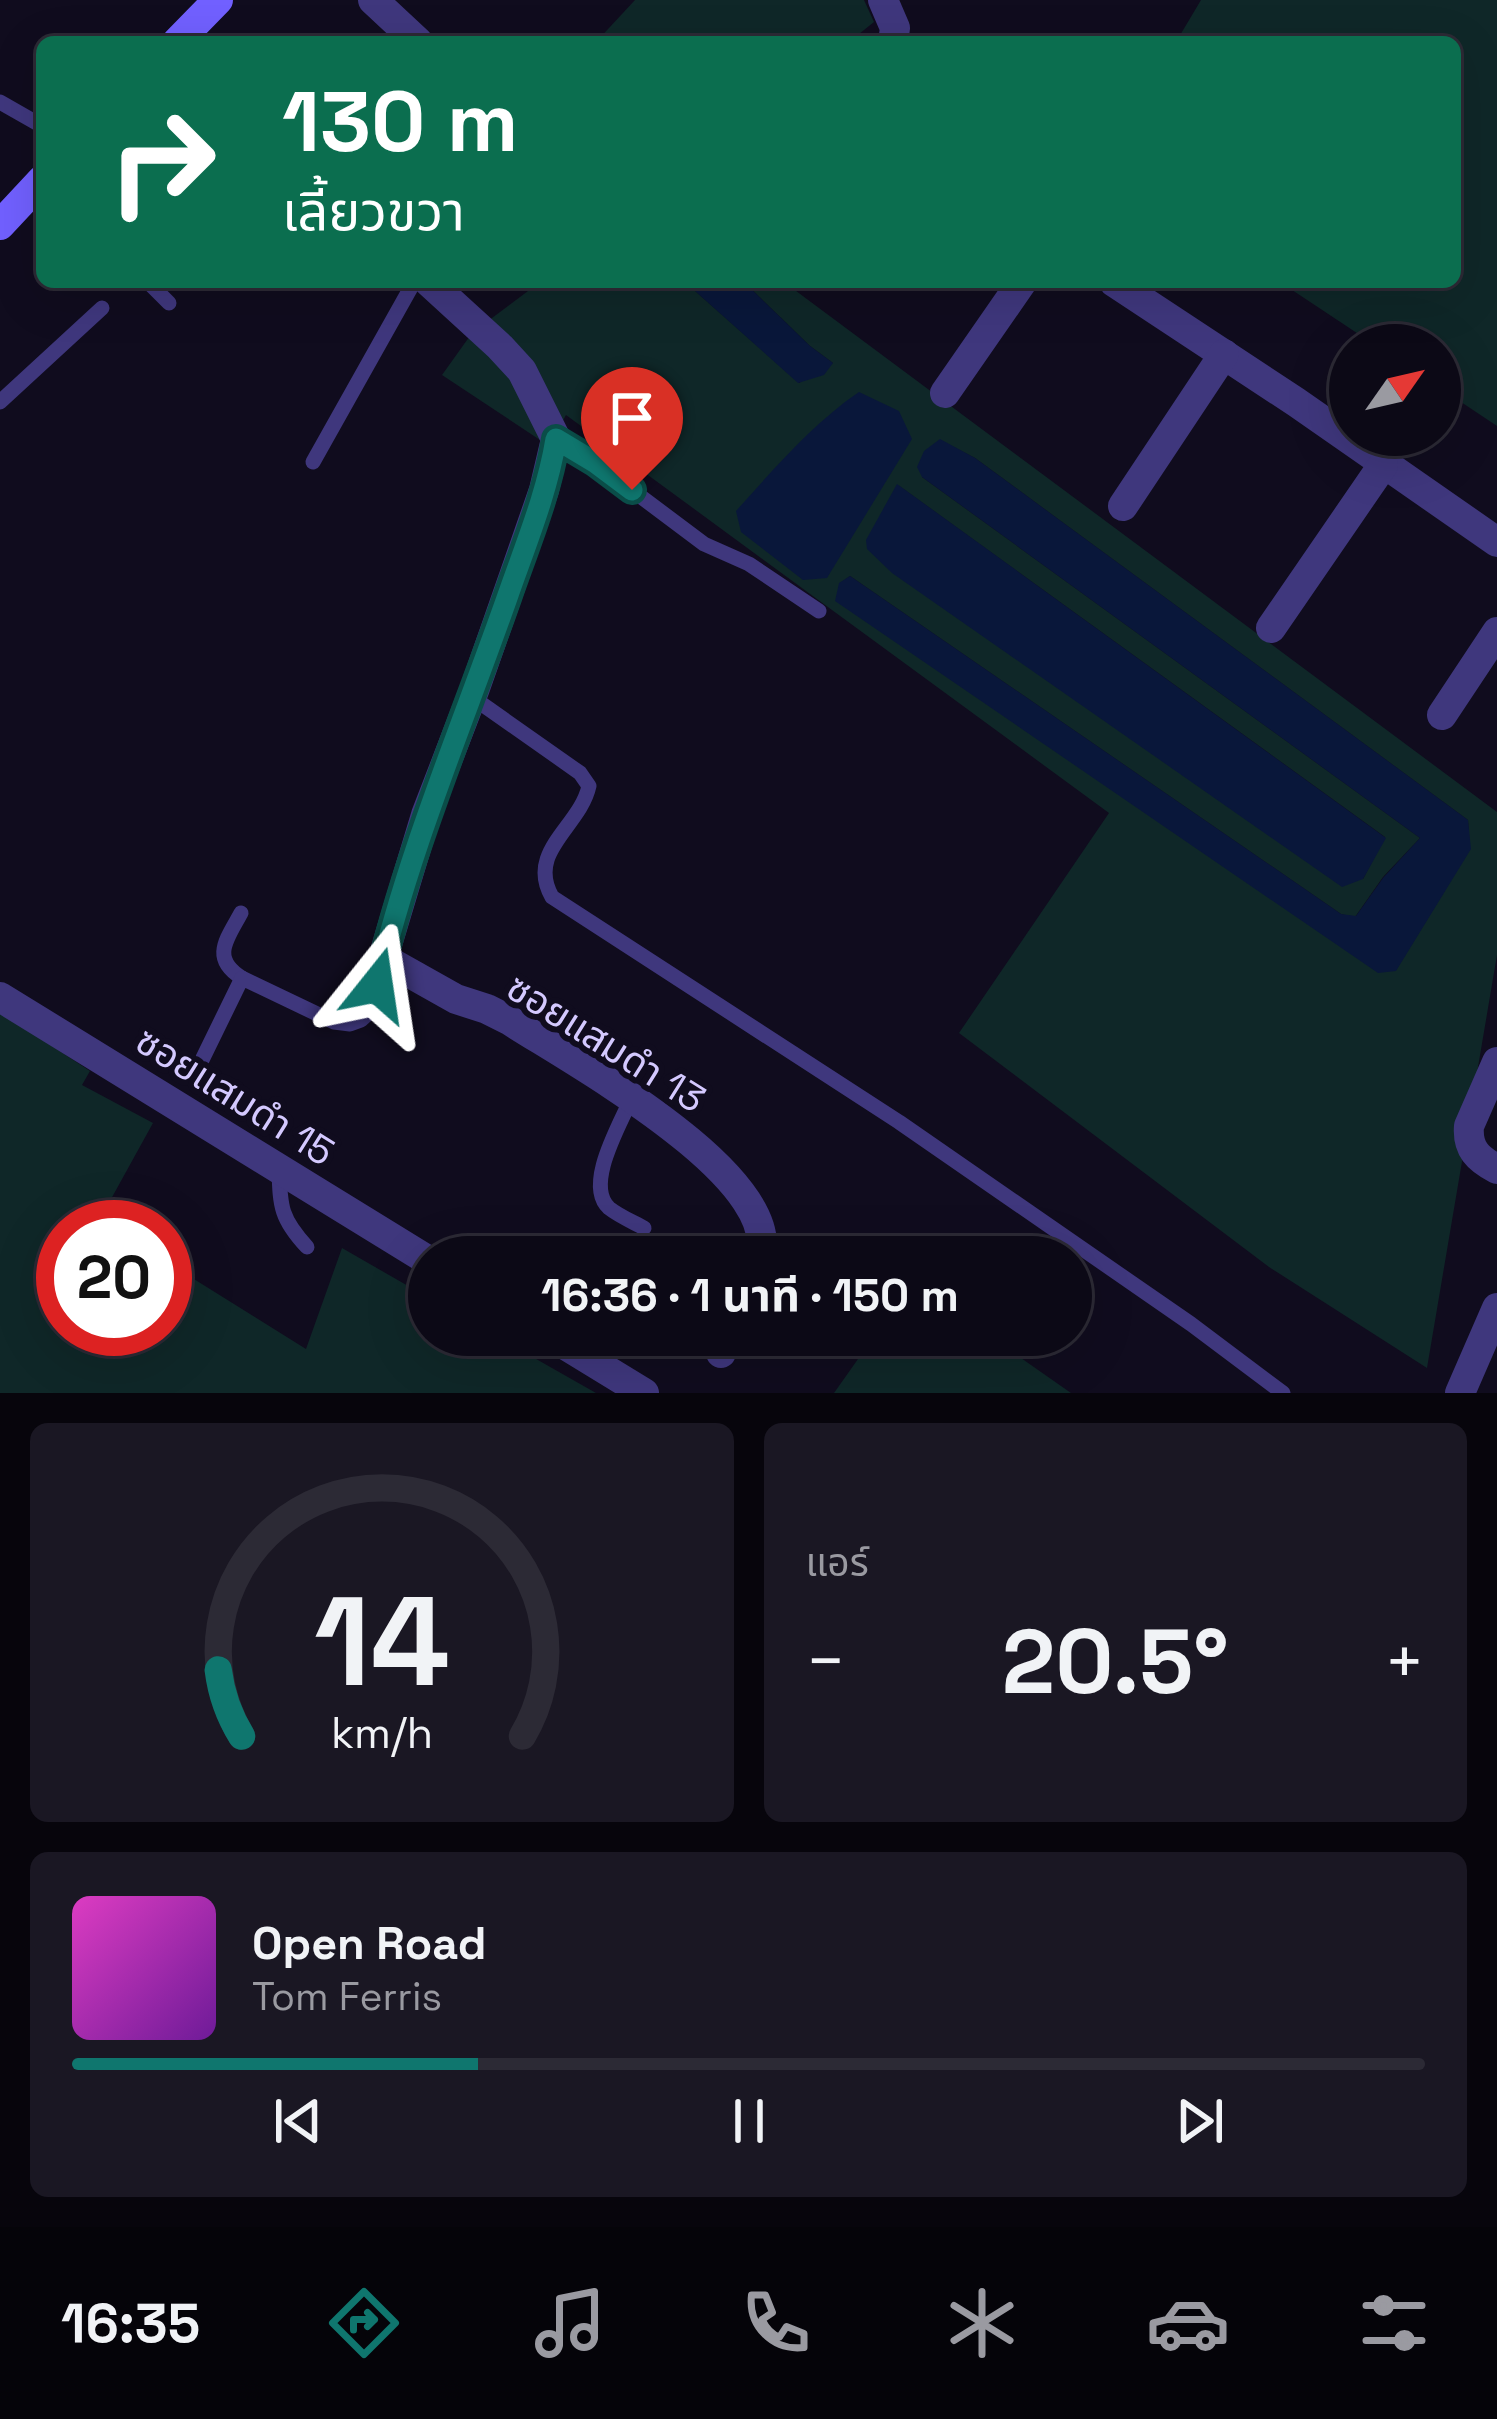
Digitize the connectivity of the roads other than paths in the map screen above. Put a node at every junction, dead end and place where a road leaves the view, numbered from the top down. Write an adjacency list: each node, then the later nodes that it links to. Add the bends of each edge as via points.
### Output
1 (218, 0): 4 (street)
2 (373, 0): 5 (street)
3 (884, 0): 6 (street)
4 (183, 36)
5 (412, 36)
6 (893, 36)
7 (0, 102): 8 (lane)
8 (36, 123)
9 (36, 186): 10 (street)
10 (0, 224)
11 (154, 288): 16 (lane)
12 (411, 288): 22 (lane)
13 (436, 288): 21 (street, via 522,371)
14 (1018, 288): 19 (street)
15 (1123, 288): 18 (street)
16 (169, 303)
17 (102, 308): 20 (lane)
18 (1224, 354): 23 (street); 24 (street)
19 (945, 394)
20 (0, 402)
21 (556, 439): 26 (lane, via 704,544); 29 (street)
22 (313, 462)
23 (1383, 465): 25 (street); 27 (street)
24 (1123, 506)
25 (1497, 542)
26 (819, 611)
27 (1271, 628)
28 (1497, 632): 30 (street)
29 (472, 698): 32 (street); 47 (lane, via 589,786 542,871 552,896 898,1122)
30 (1442, 715)
31 (242, 913): 33 (lane, via 223,957)
32 (383, 958): 33 (lane, via 371,1011 350,1024); 37 (street, ซอยแสมดำ 13, via 508,1020)
33 (242, 978): 35 (lane)
34 (0, 998): 39 (street, ซอยแสมดำ 15)
35 (201, 1062)
36 (1497, 1062): 38 (street, via 1468,1137)
37 (631, 1099): 40 (lane, via 599,1194); 41 (street, ซอยแสมดำ 13, via 693,1142 743,1193)
38 (1497, 1169)
39 (280, 1170): 42 (lane, via 280,1208); 43 (street, ซอยแสมดำ 15)
40 (644, 1228)
41 (762, 1236)
42 (307, 1247)
43 (408, 1249)
44 (1497, 1308): 48 (street)
45 (583, 1356): 46 (street)
46 (644, 1393)
47 (1283, 1393)
48 (1460, 1393)

